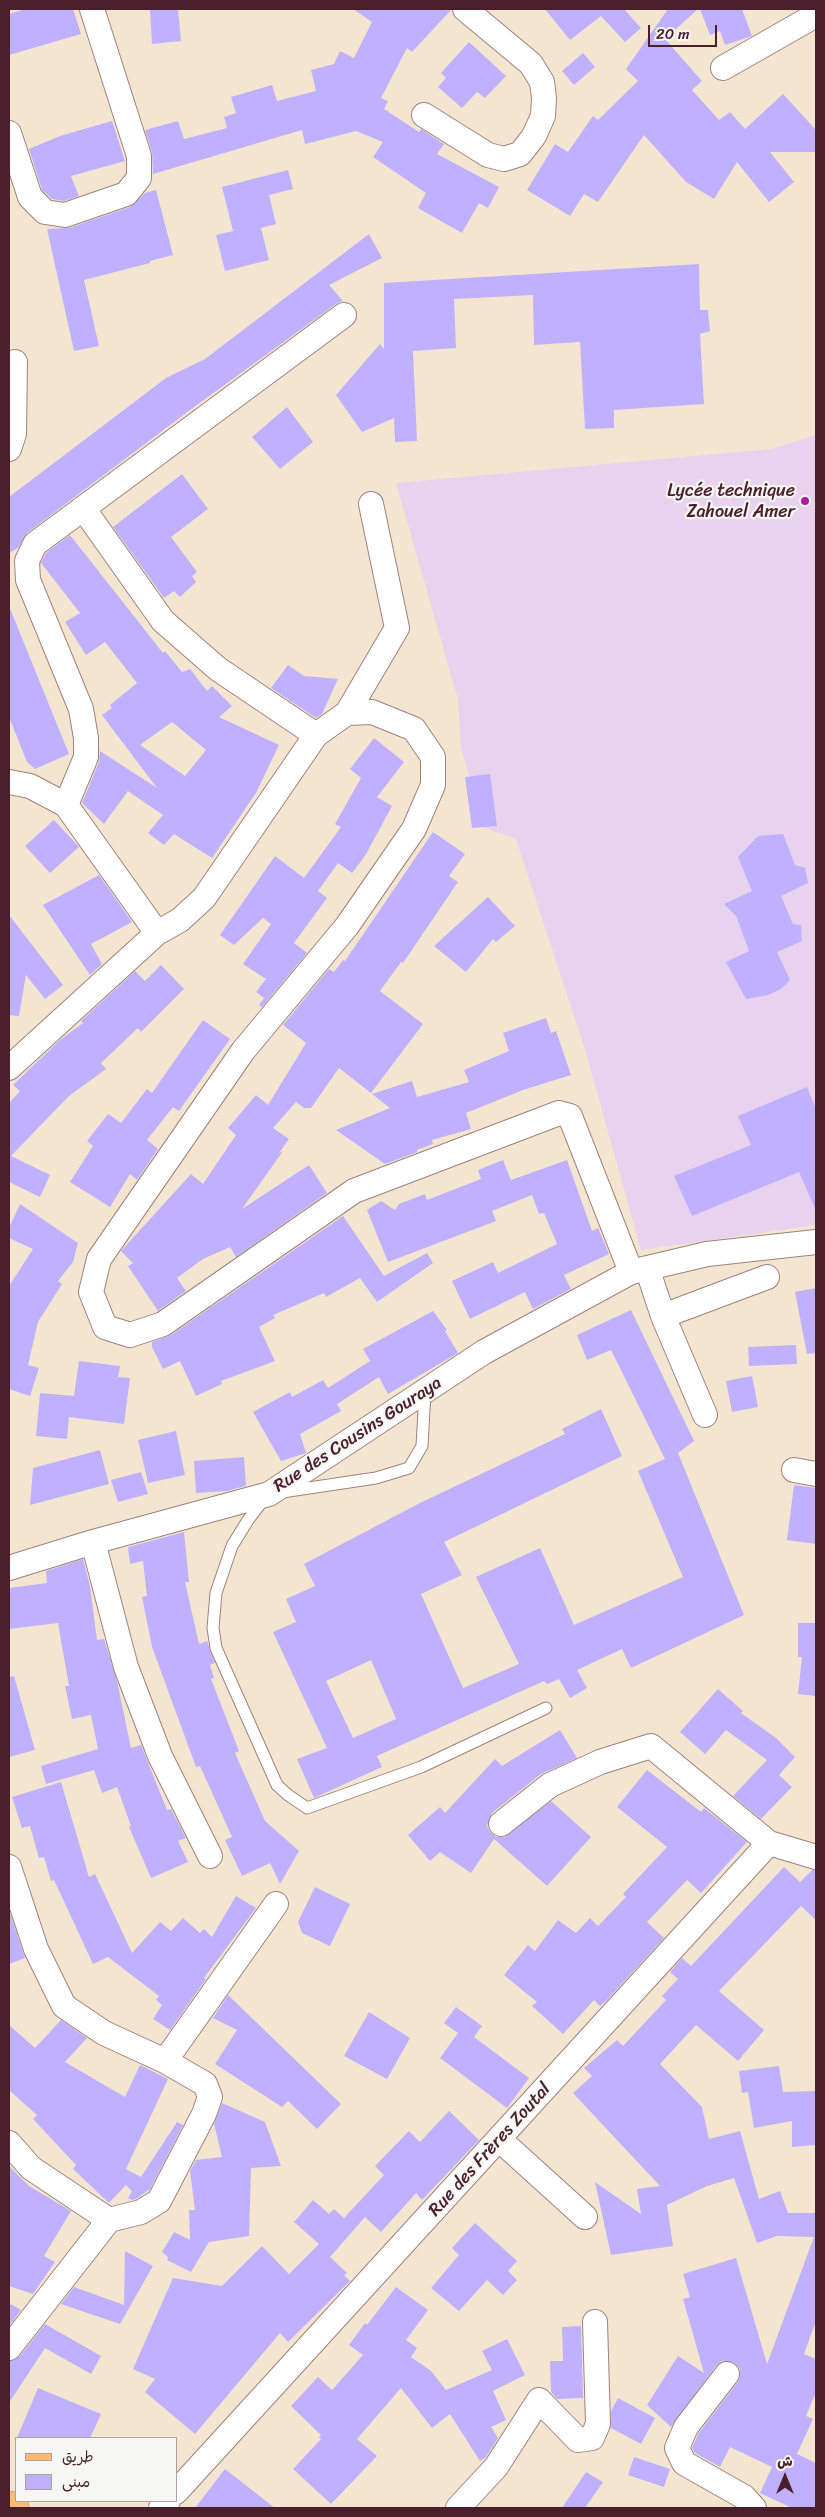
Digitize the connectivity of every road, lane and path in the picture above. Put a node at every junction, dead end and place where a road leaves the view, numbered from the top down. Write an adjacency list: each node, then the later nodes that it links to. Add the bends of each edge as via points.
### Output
1 (92, 9): 6 (street, via 139,156 139,178 126,194 65,215 45,212 30,197)
2 (465, 9): 5 (street, via 531,64 542,82 544,116 520,154 504,159 488,155)
3 (816, 15): 4 (street)
4 (723, 68)
5 (424, 114)
6 (9, 133)
7 (344, 315): 11 (street)
8 (15, 362): 9 (street, via 14,434)
9 (9, 449)
10 (371, 504): 12 (street, via 397,628)
11 (83, 508): 13 (street, via 163,622 218,669); 15 (street, via 35,544 27,561 28,580 81,709 86,738 86,757)
12 (347, 714): 13 (street); 19 (street, via 372,712 414,729 432,757 433,785 414,829 347,926 243,1051 99,1258 91,1292 105,1327 130,1335 163,1324 354,1191 559,1113 570,1116)
13 (316, 735): 16 (street, via 204,898 180,920)
14 (9, 782): 15 (street, via 30,786)
15 (66, 805): 16 (street)
16 (157, 933): 17 (street)
17 (9, 1068)
18 (816, 1242): 19 (street, Rue des Cousins Gouraya, via 707,1254)
19 (639, 1270): 21 (street); 22 (street, Rue des Cousins Gouraya, via 484,1352)
20 (767, 1277): 21 (street)
21 (663, 1316): 23 (street)
22 (425, 1391): 24 (street, Rue des Cousins Gouraya); 24 (lane, via 422,1446 409,1468 376,1478)
23 (705, 1415)
24 (269, 1494): 25 (street, Rue des Cousins Gouraya); 27 (lane, via 232,1546 216,1593 213,1628 216,1648 273,1777 288,1795 307,1808 422,1767)
25 (93, 1542): 26 (street, Rue des Cousins Gouraya); 30 (street, via 126,1667 160,1756)
26 (9, 1568)
27 (546, 1708)
28 (501, 1824): 29 (street, via 550,1785 600,1762 651,1746)
29 (769, 1843): 31 (street); 35 (street, Rue des Frères Zoutal)
30 (210, 1856)
31 (816, 1857)
32 (9, 1867): 34 (street, via 36,1949 64,2006 104,2034)
33 (276, 1904): 34 (street)
34 (165, 2061): 38 (street, via 205,2084 210,2097 159,2201 142,2212)
35 (500, 2140): 37 (street); 42 (street, Rue des Frères Zoutal)
36 (9, 2143): 38 (street, via 30,2168)
37 (585, 2218)
38 (109, 2220): 40 (street)
39 (595, 2322): 45 (street, via 598,2424 592,2438 578,2440 539,2400 496,2467)
40 (9, 2348)
41 (727, 2374): 46 (street, via 686,2427 676,2448 684,2462 744,2497)
42 (178, 2490)
43 (9, 2505): 44 (main road)
44 (15, 2508)
45 (458, 2508)
46 (754, 2508)

